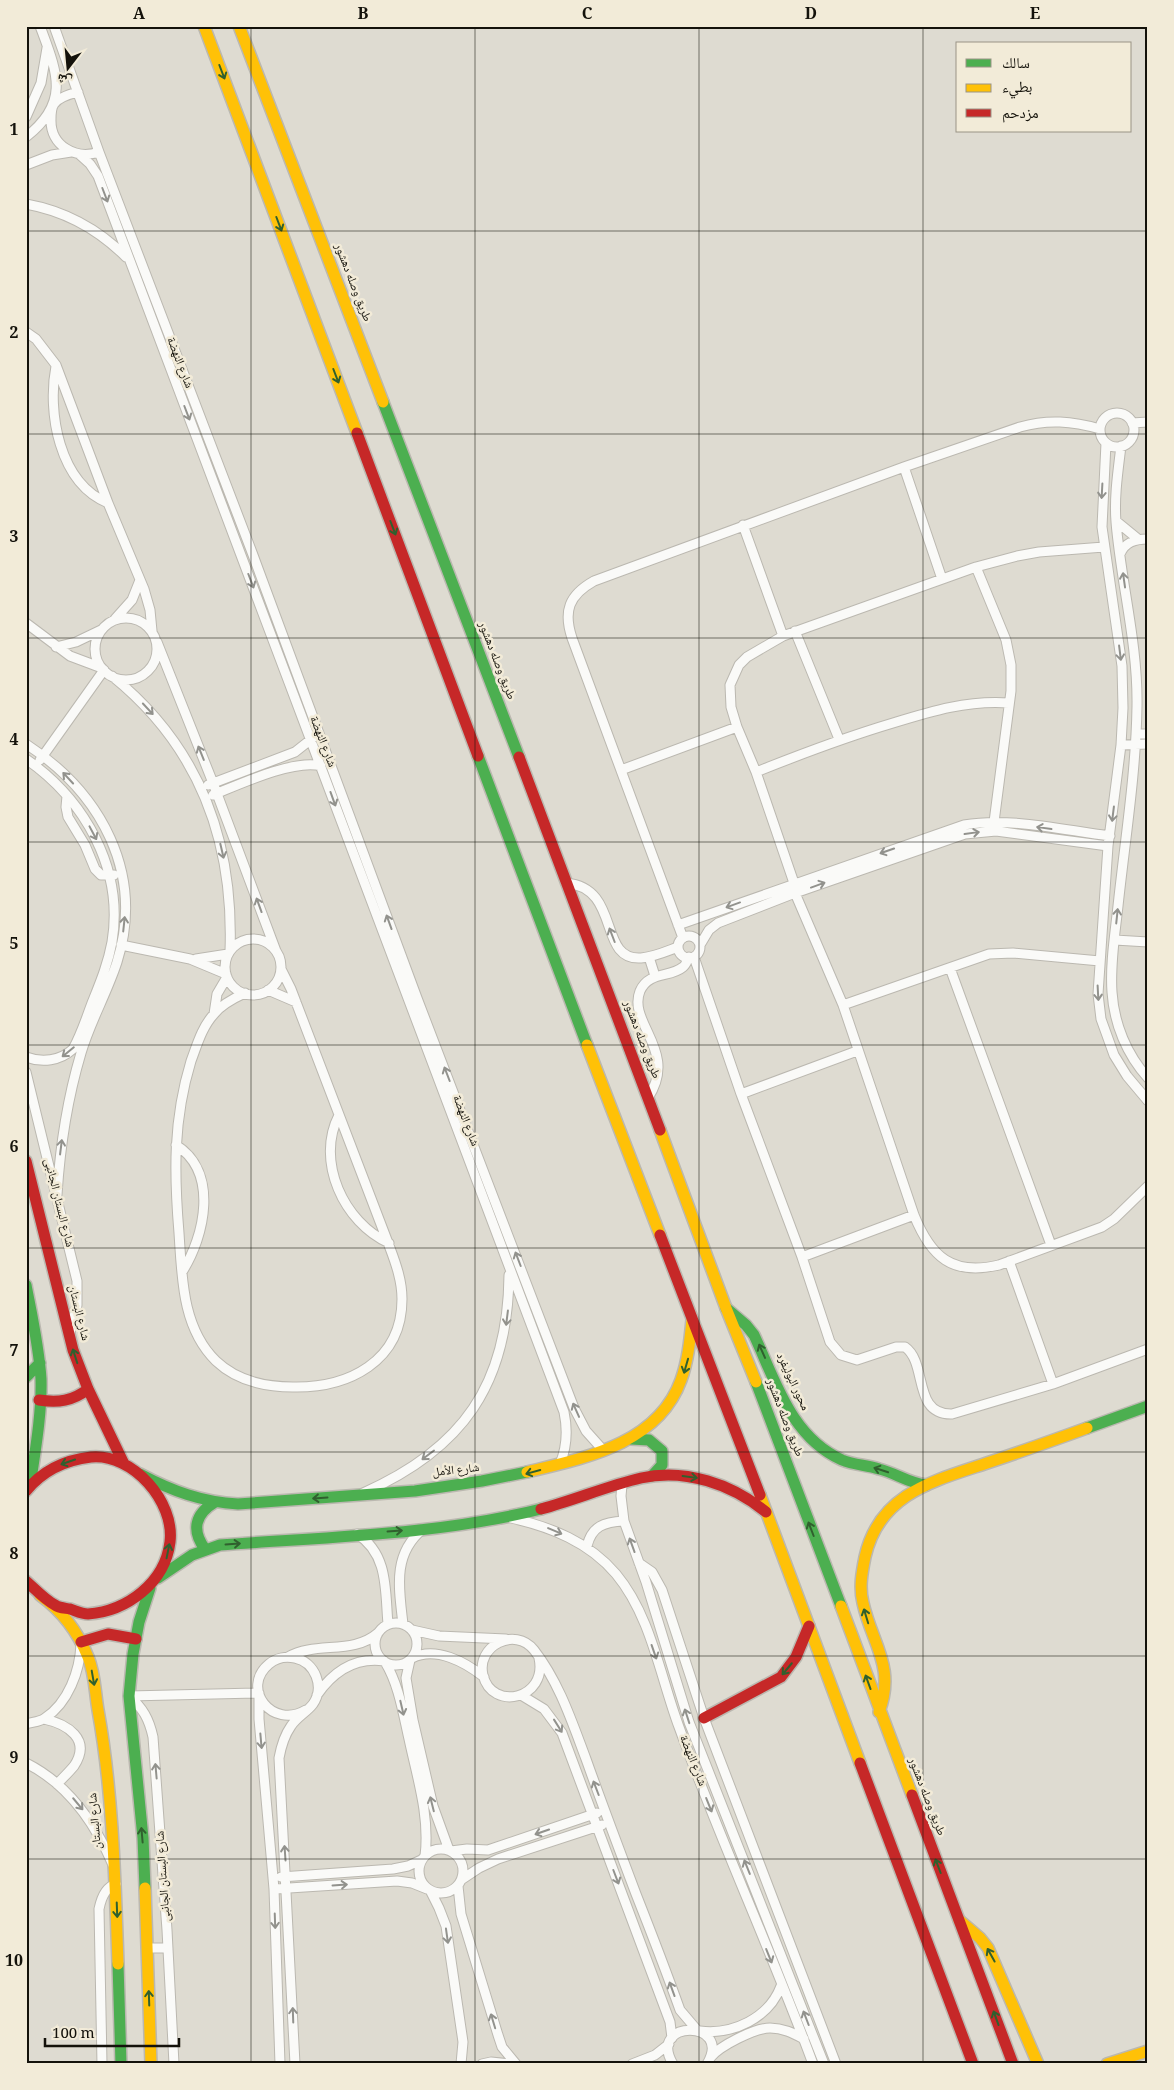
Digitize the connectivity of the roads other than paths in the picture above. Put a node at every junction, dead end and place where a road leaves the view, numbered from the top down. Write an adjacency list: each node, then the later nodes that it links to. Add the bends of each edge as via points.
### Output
1 (40, 26): 5 (street)
2 (54, 26): 6 (street, شارع النهضة)
3 (204, 26): 118 (main road, one-way to 118)
4 (240, 26): 72 (main road, طريق وصله دهشور)
5 (47, 46): 7 (street, via 56,80); 8 (street, via 41,83)
6 (78, 92): 7 (street); 10 (street, شارع النهضة)
7 (54, 104): 9 (street); 11 (street, شارع النهضة, via 52,130 59,143)
8 (26, 117)
9 (26, 137)
10 (99, 152): 11 (street); 14 (street, شارع النهضة)
11 (76, 153): 12 (street, via 52,155); 15 (street, شارع النهضة, one-way to 15, via 90,164 98,176)
12 (26, 165)
13 (26, 204): 15 (street, via 59,212 78,221)
14 (139, 256): 15 (street); 31 (street, شارع النهضة)
15 (129, 259): 32 (street, شارع النهضة, one-way to 32)
16 (26, 332): 17 (street, via 36,339)
17 (56, 365): 24 (street); 24 (street, via 54,412 66,458 84,488)
18 (1148, 422): 19 (street)
19 (1132, 423): 20 (street, via 1126,416 1116,414 1103,420); 22 (street, via 1132,437)
20 (1100, 429): 21 (street); 23 (street, via 1068,421 1039,423)
21 (1106, 443): 22 (street, via 1113,447); 29 (street, one-way to 29, via 1102,506)
22 (1122, 446): 25 (street)
23 (904, 466): 26 (street); 34 (street)
24 (108, 503): 35 (street)
25 (1116, 522): 27 (street); 30 (street)
26 (743, 525): 41 (street); 60 (street, via 594,581 573,598 567,625)
27 (1138, 539): 28 (street); 30 (street, via 1128,543)
28 (1148, 539)
29 (1104, 547): 33 (street, via 1016,556); 54 (street, one-way to 54, via 1122,666)
30 (1120, 554): 47 (street, one-way to 30, via 1135,663)
31 (253, 555): 32 (street); 49 (street, شارع النهضة)
32 (243, 558): 50 (street, شارع النهضة, one-way to 50)
33 (976, 567): 34 (street); 45 (street, via 1009,652 1012,678)
34 (942, 579): 40 (street)
35 (140, 580): 36 (street, via 132,600); 39 (street)
36 (112, 621): 38 (street); 39 (street, via 134,618)
37 (26, 623): 43 (street)
38 (101, 630): 43 (street, via 76,642); 44 (street, via 95,649)
39 (152, 631): 42 (street)
40 (795, 631): 41 (street); 51 (street)
41 (782, 636): 46 (street, via 747,657 734,674 729,696)
42 (157, 642): 44 (street, via 156,660 145,674 129,680); 62 (street, one-way to 42)
43 (56, 646): 44 (street, via 78,660)
44 (106, 671): 56 (street); 63 (street, one-way to 63, via 159,720 178,746)
45 (1009, 703): 51 (street, via 955,705); 67 (street)
46 (737, 727): 60 (street); 61 (street)
47 (1136, 734): 48 (street); 55 (street)
48 (1148, 734)
49 (320, 735): 50 (street); 108 (street, شارع النهضة, one-way to 49)
50 (311, 739): 59 (street, شارع النهضة); 62 (street, via 295,752)
51 (839, 739): 61 (street)
52 (26, 744): 56 (street)
53 (1148, 744): 55 (street)
54 (1121, 745): 55 (street); 68 (street, one-way to 68)
55 (1136, 745): 76 (street, one-way to 55)
56 (43, 755): 58 (street); 70 (street, one-way to 56, via 114,846 91,805 69,778)
57 (26, 759): 58 (street)
58 (36, 766): 65 (street)
59 (321, 766): 64 (street, via 294,766); 108 (street, شارع النهضة, one-way to 108, via 408,1002)
60 (621, 770): 74 (street)
61 (756, 772): 73 (street)
62 (213, 783): 63 (street); 64 (street)
63 (201, 788): 66 (street)
64 (217, 793): 66 (street); 81 (street, one-way to 64)
65 (67, 796): 71 (street, one-way to 71, via 94,833); 71 (street, via 68,817 85,844 95,869 101,875)
66 (206, 798): 82 (street, one-way to 82, via 220,840 227,877)
67 (994, 822): 68 (street, one-way to 67); 73 (street, one-way to 73, via 949,829)
68 (1110, 836): 69 (street)
69 (1108, 846): 73 (street, one-way to 69, via 965,834 996,831); 86 (street)
70 (122, 874): 71 (street); 78 (street, one-way to 70, via 126,911)
71 (110, 876): 97 (street, one-way to 97, via 114,916 111,949 76,1043 68,1054 52,1060)
72 (566, 883): 83 (street, one-way to 72, via 632,957 619,949 596,897 583,887); 101 (main road, طريق وصله دهشور)
73 (795, 888): 74 (street, one-way to 74); 79 (street, via 718,923 708,930); 94 (street)
74 (678, 925): 75 (street)
75 (683, 938): 79 (street, via 693,937); 80 (street)
76 (1115, 940): 77 (street); 99 (street, via 1112,980 1115,1014 1126,1046)
77 (1148, 942)
78 (121, 945): 85 (street); 107 (street, one-way to 78, via 62,1136 77,1066)
79 (700, 945): 84 (street, via 699,952)
80 (678, 947): 83 (street); 84 (street, via 682,954)
81 (276, 951): 82 (street, via 256,939 241,942); 88 (street)
82 (229, 953): 85 (street); 89 (street, via 225,964)
83 (649, 957): 90 (street)
84 (691, 957): 90 (street, via 682,968); 100 (street)
85 (190, 959): 89 (street)
86 (1100, 961): 87 (street, via 1005,953 982,956); 102 (street, one-way to 102, via 1098,994 1104,1031 1120,1066)
87 (950, 968): 94 (street); 111 (street)
88 (281, 969): 91 (street, via 277,981); 93 (street)
89 (226, 976): 92 (street); 95 (street, via 217,994)
90 (655, 976): 101 (street, via 645,984 638,1001 659,1066 656,1084)
91 (268, 990): 92 (street); 93 (street)
92 (245, 994): 95 (street, via 231,1000)
93 (296, 1002): 103 (street)
94 (843, 1006): 96 (street)
95 (214, 1014): 104 (street, via 202,1033 187,1075)
96 (858, 1051): 100 (street); 109 (street)
97 (26, 1058)
98 (26, 1072): 107 (street, شارع البستان الجانبى)
99 (1148, 1078)
100 (741, 1094): 112 (street)
101 (648, 1098): 117 (main road, طريق وصله دهشور)
102 (1148, 1101)
103 (339, 1115): 110 (street); 110 (street, via 330,1143 332,1166 341,1194 360,1225)
104 (176, 1145): 115 (street); 115 (street, via 196,1164 203,1195 201,1228 194,1251)
105 (26, 1161): 120 (main road, شارع البستان)
106 (1148, 1186): 111 (street, via 1102,1227)
107 (57, 1195): 120 (street, شارع البستان الجانبى, via 77,1281 77,1305)
108 (493, 1207): 114 (street, شارع النهضة); 130 (street, شارع النهضة, one-way to 108, via 586,1431 574,1408)
109 (914, 1215): 112 (street); 113 (street, via 931,1249 946,1261 962,1268 981,1269)
110 (388, 1243): 115 (street, via 399,1276 402,1299 395,1332 384,1352 368,1368 348,1379 323,1385 288,1387 264,1384 243,1379 223,1367 207,1351 193,1324)
111 (1051, 1246): 113 (street)
112 (802, 1257): 125 (street, via 834,1349 857,1360 905,1347 912,1354 927,1401 940,1413 952,1414)
113 (1009, 1261): 125 (street)
114 (509, 1269): 132 (street, شارع النهضة, via 564,1412 567,1433); 138 (street, one-way to 138, via 508,1308 502,1346 490,1379 473,1410 451,1436 422,1459 389,1480)
115 (182, 1272)
116 (26, 1285): 121 (main road)
117 (726, 1308): 136 (main road, محور البوليفرد, one-way to 117, via 911,1484 883,1470 841,1460 814,1442 787,1409 754,1335); 170 (main road, طريق وصله دهشور, one-way to 117)
118 (692, 1318): 129 (main road, شارع الأمل, one-way to 129, via 689,1358 674,1396 658,1418); 140 (main road)
119 (26, 1332): 121 (street)
120 (69, 1335): 126 (main road, شارع البستان, one-way to 120)
121 (37, 1338): 123 (main road)
122 (1148, 1349): 125 (street)
123 (40, 1363): 124 (main road); 127 (main road)
124 (26, 1377)
125 (1053, 1384)
126 (88, 1389): 127 (main road, via 69,1401); 131 (main road, شارع البستان)
127 (39, 1400): 137 (main road, via 36,1446)
128 (1148, 1406): 136 (main road)
129 (631, 1439): 130 (main road, شارع الأمل); 134 (main road, via 646,1438 662,1451 662,1466)
130 (603, 1450): 132 (main road, شارع الأمل)
131 (124, 1464): 133 (main road); 137 (main road, one-way to 137, via 99,1457 73,1459 49,1468)
132 (560, 1464): 138 (main road, شارع الأمل, one-way to 138, via 485,1482)
133 (140, 1474): 139 (main road, شارع الأمل, via 176,1492); 148 (main road, one-way to 133, via 170,1542 169,1523 163,1504)
134 (652, 1476): 135 (main road); 140 (main road, one-way to 140, via 680,1475 710,1480 740,1493)
135 (622, 1485): 141 (main road); 142 (street, شارع النهضة)
136 (926, 1485): 170 (main road, one-way to 136, via 886,1697 888,1681 864,1612 864,1566 879,1523 901,1500)
137 (28, 1488)
138 (354, 1496): 139 (main road, شارع الأمل, one-way to 139)
139 (215, 1502): 146 (main road, via 206,1506 197,1519 196,1536)
140 (766, 1512): 154 (main road)
141 (509, 1517): 143 (main road); 145 (street, شارع النهضة, one-way to 145, via 548,1528)
142 (624, 1521): 145 (street, via 602,1524 594,1530); 147 (street, شارع النهضة, one-way to 142)
143 (423, 1529): 144 (main road, one-way to 143); 153 (street, via 409,1544 400,1564 398,1578)
144 (356, 1534): 146 (main road, one-way to 144); 152 (street, via 372,1547 382,1565)
145 (586, 1546): 176 (street, شارع النهضة, one-way to 176, via 616,1574 638,1609)
146 (205, 1549): 148 (main road, via 179,1562)
147 (639, 1563): 171 (street, via 652,1572 662,1590); 175 (street, شارع النهضة, one-way to 147, via 689,1722)
148 (158, 1578): 150 (main road)
149 (26, 1581): 151 (main road)
150 (150, 1588): 151 (main road, via 126,1606 96,1614 66,1610); 157 (main road)
151 (40, 1595): 159 (main road, شارع البستان, via 63,1615)
152 (388, 1624): 153 (street); 156 (street)
153 (403, 1624): 155 (street)
154 (809, 1626): 171 (main road, one-way to 171, via 784,1674); 218 (main road)
155 (412, 1630): 158 (street, via 439,1636); 162 (street, via 417,1644)
156 (378, 1633): 160 (street, via 361,1644 304,1650); 163 (street, via 375,1645)
157 (136, 1639): 159 (main road, via 108,1634); 167 (main road)
158 (509, 1639): 161 (street, via 527,1644); 164 (street, via 487,1652 482,1668)
159 (81, 1642): 172 (street, via 74,1680 64,1698); 184 (main road, شارع البستان, one-way to 184, via 92,1676 102,1732)
160 (288, 1657): 165 (street, via 271,1662 265,1668 258,1684); 166 (street, via 297,1658 312,1669)
161 (539, 1658): 168 (street, via 540,1676 536,1684); 178 (street, one-way to 161, via 566,1707)
162 (411, 1659): 163 (street, via 398,1665); 164 (street, via 423,1654 445,1656); 182 (street, one-way to 162, via 432,1806 413,1720 406,1678)
163 (384, 1662): 166 (street, via 367,1660 350,1665 326,1682); 183 (street, one-way to 183, via 396,1687 424,1808)
164 (484, 1677): 168 (street, via 488,1685 503,1696)
165 (259, 1693): 167 (street); 169 (street, via 274,1713 290,1716); 186 (street, one-way to 186)
166 (317, 1695): 169 (street)
167 (129, 1696): 195 (main road, one-way to 167, via 143,1838); 196 (street, شارع البستان الجانبى, one-way to 167, via 153,1737 147,1715)
168 (521, 1696): 179 (street, one-way to 179, via 544,1710 562,1733)
169 (306, 1710): 185 (street, one-way to 169, via 279,1758 288,1731)
170 (879, 1712): 194 (main road, طريق وصله دهشور, one-way to 170)
171 (704, 1718): 217 (street)
172 (44, 1719): 173 (street); 177 (street, via 66,1726 79,1744 80,1751 74,1765)
173 (26, 1724)
174 (26, 1763): 177 (street)
175 (710, 1776): 176 (street); 192 (street, شارع النهضة, one-way to 175)
176 (700, 1780): 193 (street, شارع النهضة, one-way to 193)
177 (57, 1784): 184 (street, one-way to 184, via 84,1812)
178 (605, 1811): 179 (street); 180 (street)
179 (592, 1815): 181 (street); 182 (street, one-way to 182, via 488,1850)
180 (609, 1823): 181 (street); 198 (street, one-way to 180, via 680,2010)
181 (597, 1826): 187 (street, via 498,1859 479,1868); 200 (street, one-way to 200, via 670,2022)
182 (450, 1851): 183 (street, via 436,1849); 187 (street, via 462,1864)
183 (423, 1858): 185 (street, via 393,1869); 191 (street, via 419,1872)
184 (115, 1871): 188 (main road, شارع البستان)
185 (287, 1877): 186 (street); 189 (street)
186 (273, 1878): 190 (street)
187 (460, 1883): 191 (street, via 448,1892); 212 (street, one-way to 187, via 502,2047 498,2035 461,1914)
188 (116, 1884): 203 (street, via 107,1890 99,1909); 204 (main road, شارع البستان, one-way to 204)
189 (287, 1888): 190 (street); 191 (street, one-way to 191, via 397,1881); 208 (street, one-way to 189)
190 (274, 1889): 207 (street, one-way to 207)
191 (429, 1890): 209 (street, one-way to 209, via 446,1926 463,2042)
192 (761, 1904): 193 (street); 216 (street, شارع النهضة, one-way to 192)
193 (750, 1908): 197 (street, شارع النهضة, one-way to 197)
194 (958, 1918): 219 (main road, طريق وصله دهشور, one-way to 194); 220 (main road, one-way to 194, via 988,1948)
195 (147, 1948): 196 (street); 205 (main road, one-way to 195)
196 (168, 1948): 206 (street, شارع البستان الجانبى)
197 (782, 1986): 198 (street, via 769,2009 753,2020 724,2031); 199 (street, شارع النهضة)
198 (698, 2031): 200 (street, via 686,2029); 202 (street, via 711,2046)
199 (804, 2039): 202 (street, via 786,2030 767,2028 723,2046); 215 (street, شارع النهضة)
200 (670, 2041): 213 (street, via 655,2055); 214 (street, via 668,2051)
201 (1148, 2051): 221 (main road)
202 (708, 2062)
203 (102, 2064)
204 (121, 2064)
205 (151, 2064)
206 (174, 2064)
207 (280, 2064)
208 (295, 2064)
209 (460, 2064)
210 (482, 2064): 211 (street)
211 (511, 2064)
212 (516, 2064)
213 (632, 2064)
214 (673, 2064)
215 (812, 2064)
216 (824, 2064)
217 (836, 2064)
218 (973, 2064)
219 (1013, 2064)
220 (1038, 2064)
221 (1107, 2064)

